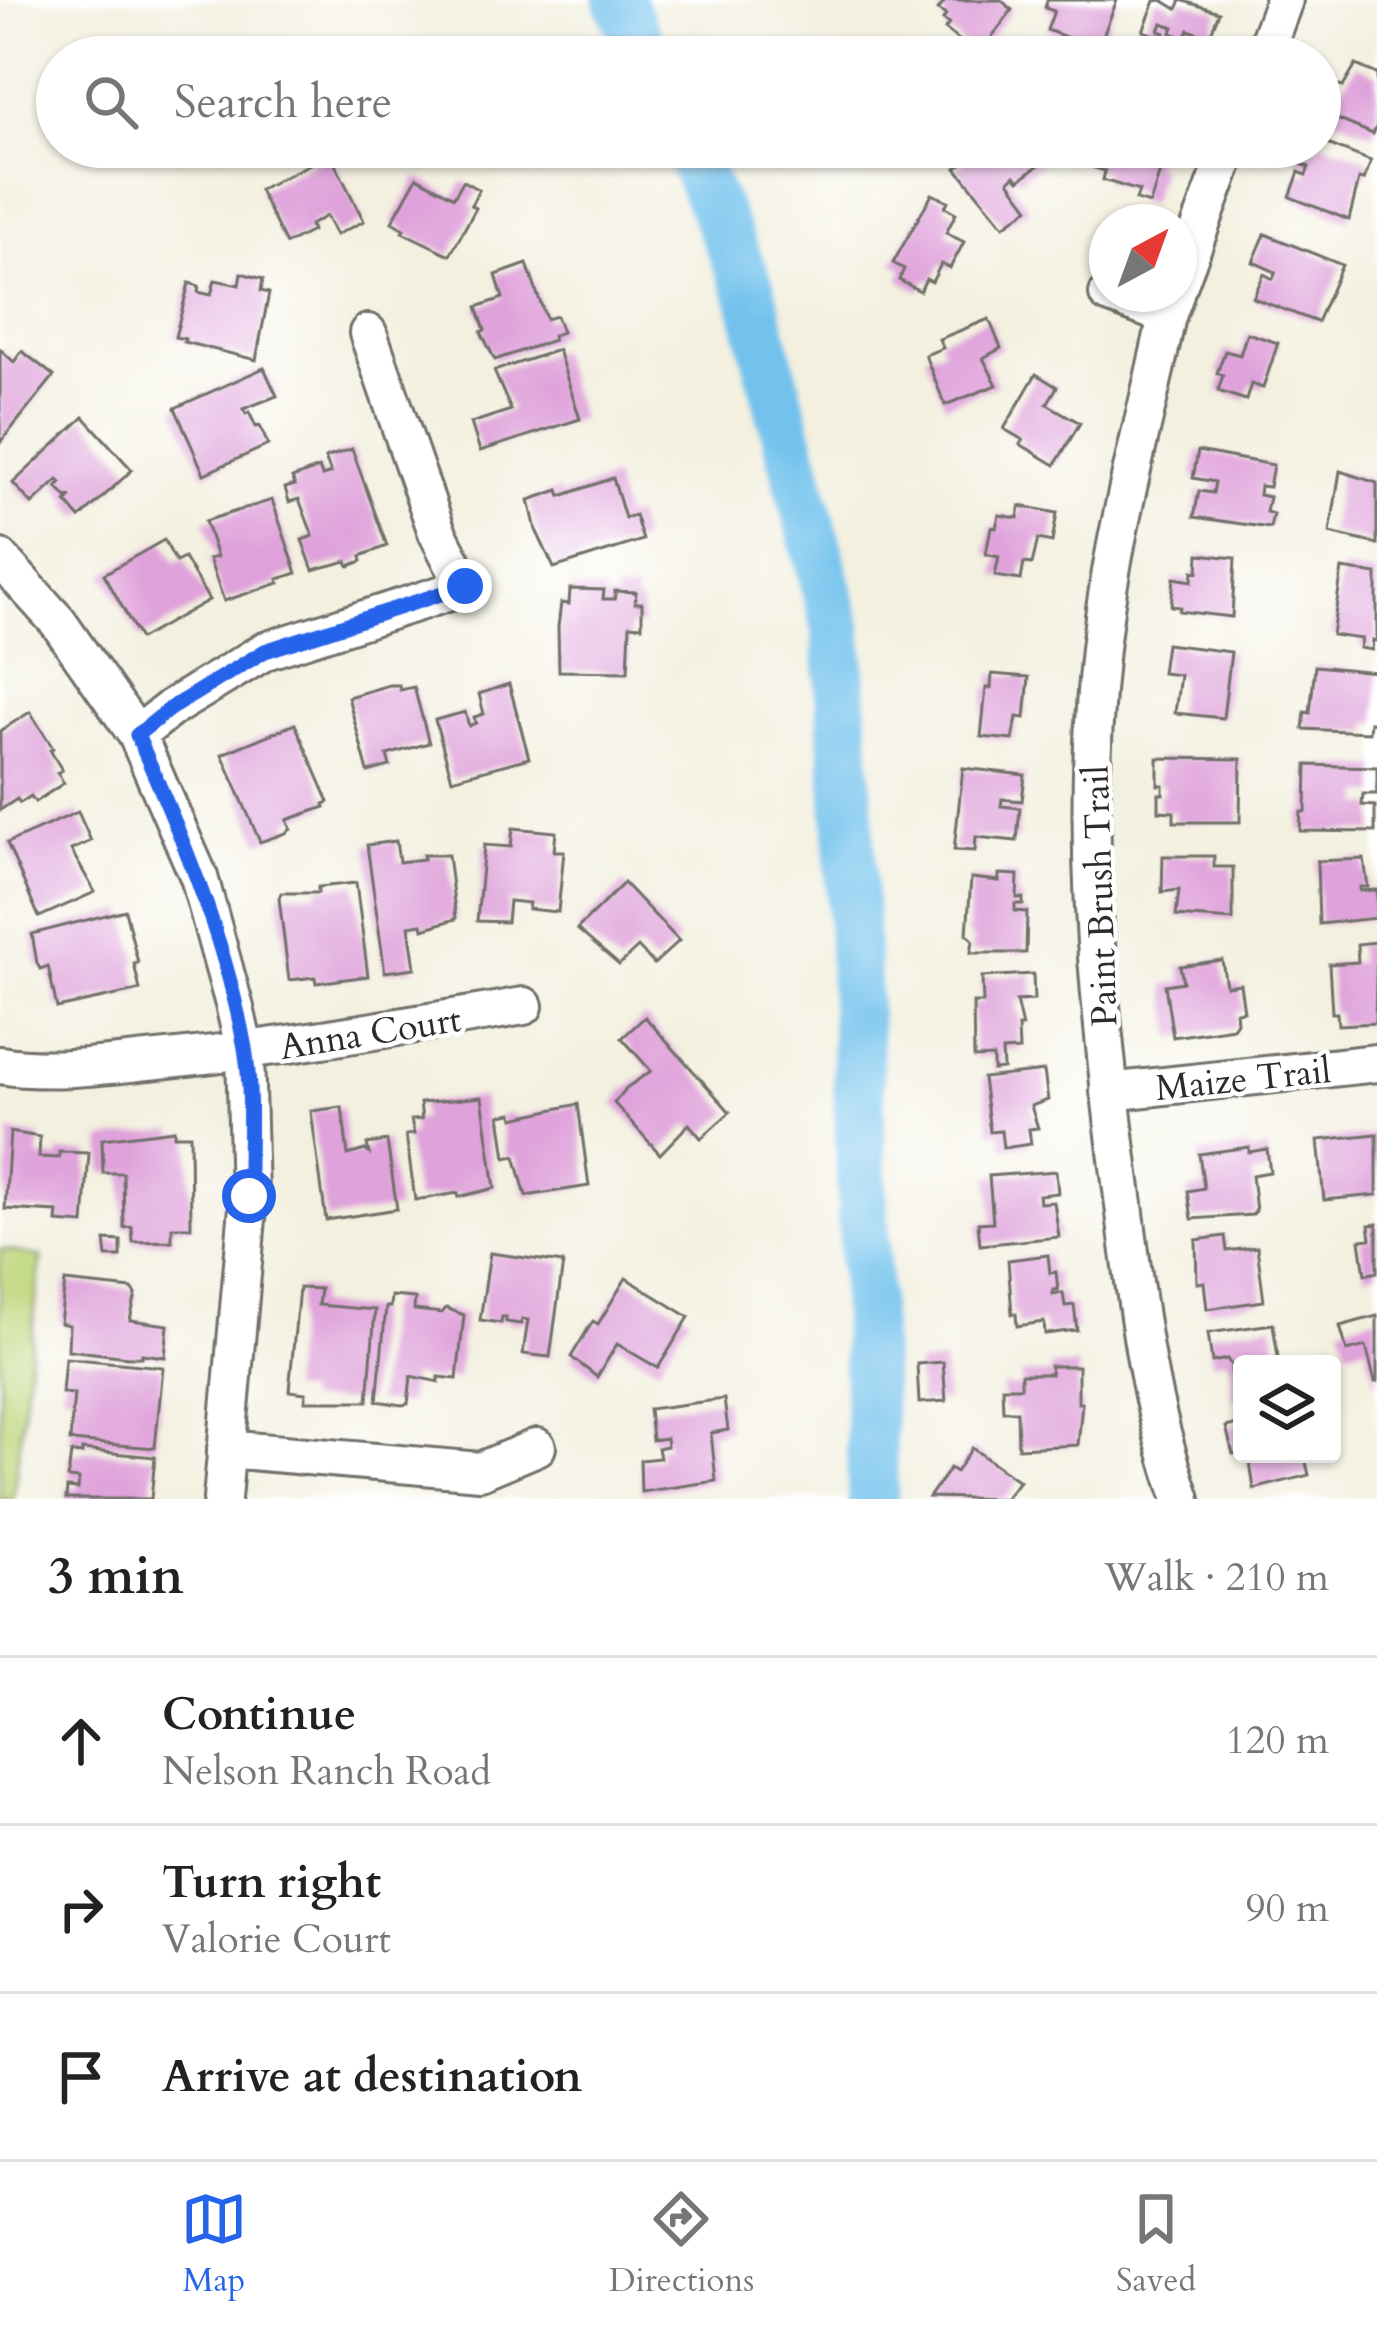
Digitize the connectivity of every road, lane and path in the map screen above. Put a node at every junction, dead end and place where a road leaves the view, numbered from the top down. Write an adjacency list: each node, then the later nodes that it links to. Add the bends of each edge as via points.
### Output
1 (1284, 0): 2 (street)
2 (1271, 36)
3 (1222, 168): 4 (street, Paint Brush Trail)
4 (1197, 236)
5 (1171, 312): 13 (street, Paint Brush Trail, via 1105,609 1094,747 1097,981)
6 (368, 334): 8 (street, via 437,532 465,586 265,651)
7 (0, 558): 8 (street, via 58,622)
8 (137, 735): 10 (street, via 200,877)
9 (524, 1006): 10 (street, Anna Court)
10 (245, 1052): 12 (street, Anna Court, via 99,1066); 15 (street, via 249,1196)
11 (1377, 1063): 13 (street, Maize Trail)
12 (0, 1065)
13 (1109, 1092): 17 (street, Paint Brush Trail, via 1146,1372)
14 (537, 1447): 15 (street, via 480,1471)
15 (226, 1449): 16 (street)
16 (222, 1499)
17 (1182, 1499)

